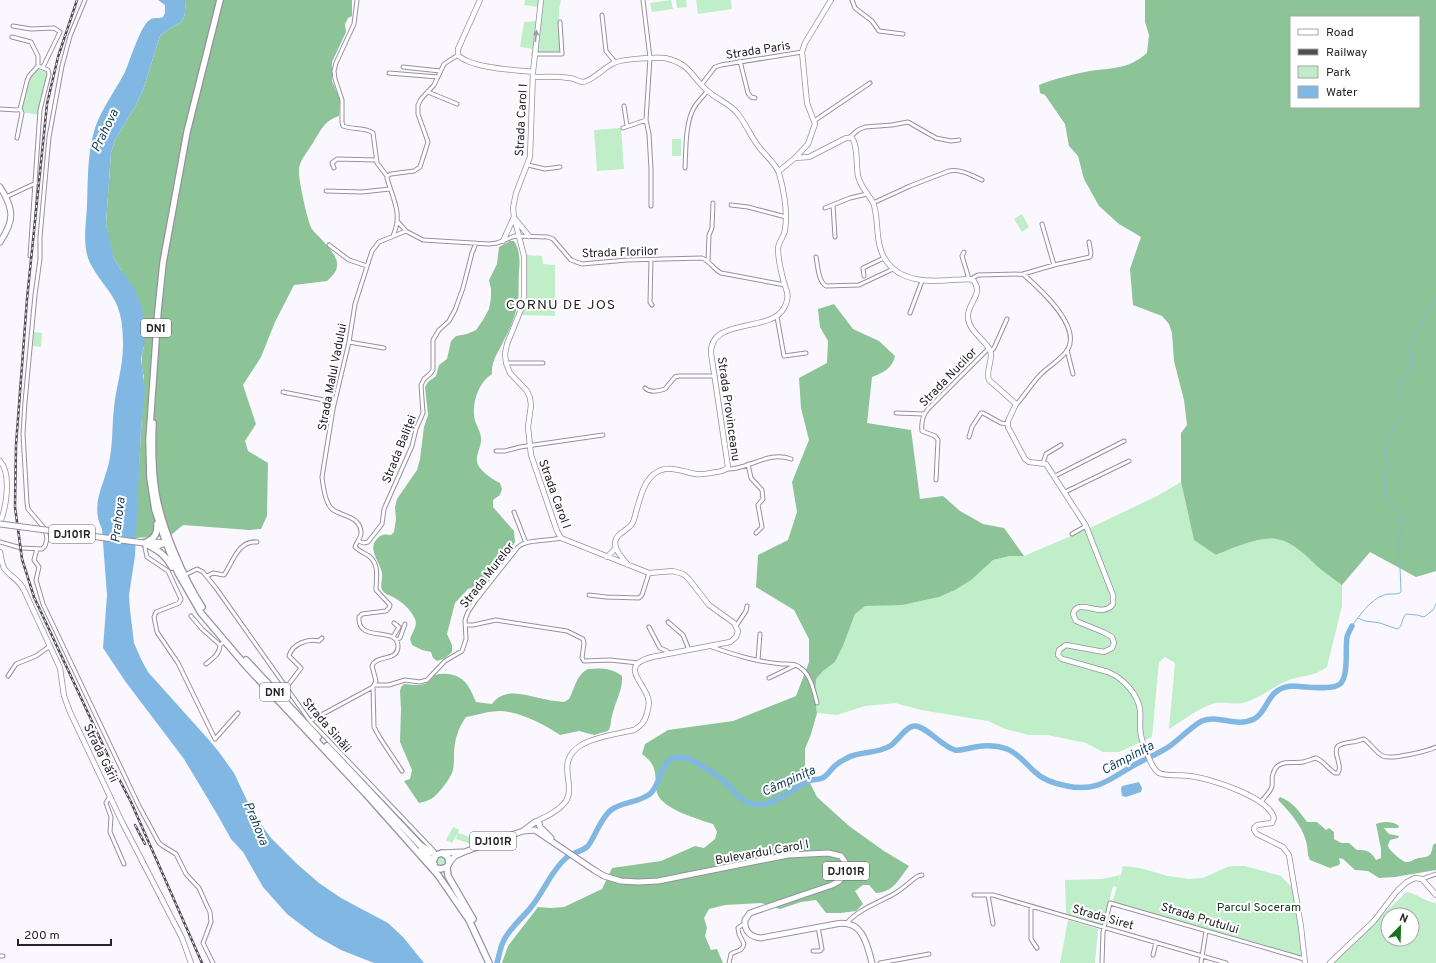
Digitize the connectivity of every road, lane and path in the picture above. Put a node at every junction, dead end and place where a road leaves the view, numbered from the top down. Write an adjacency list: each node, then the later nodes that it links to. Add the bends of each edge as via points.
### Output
1 (85, 0): 141 (street, via 70,36 62,66 49,137 40,259 25,402 23,434 27,507 47,535 42,549)
2 (220, 0): 127 (highway, DN1, via 187,132 162,267 149,440 150,478)
3 (224, 0): 138 (highway, DN1, via 184,162 161,311 153,456 157,497)
4 (357, 0): 44 (street, via 354,24 336,63 334,75 342,100 342,125 373,133)
5 (480, 0): 17 (street, via 458,49)
6 (541, 0): 16 (street, one-way to 6)
7 (643, 0): 18 (street)
8 (831, 0): 15 (street, via 805,42)
9 (852, 0): 13 (street, via 855,8 872,21 879,31)
10 (602, 15): 19 (street, via 606,51)
11 (560, 22): 16 (street, via 562,54)
12 (13, 26): 23 (street, via 30,29 54,28 60,32)
13 (903, 34)
14 (12, 37): 21 (street, via 31,42 38,56)
15 (802, 52): 20 (street, Strada Paris); 39 (street, via 807,103)
16 (534, 54): 26 (street)
17 (458, 55): 24 (street, via 444,64); 26 (street, Strada Carol I, via 486,66)
18 (650, 58): 19 (street); 30 (street, via 662,58 679,63); 38 (street)
19 (615, 62): 28 (street, via 585,82 569,78)
20 (740, 62): 30 (street, Strada Paris, via 718,66); 33 (street, via 748,93)
21 (38, 66): 23 (street); 37 (street, via 29,76)
22 (403, 67): 24 (street)
23 (45, 68): 52 (street, via 49,72 39,120)
24 (440, 71): 27 (street)
25 (389, 72): 27 (street)
26 (533, 72): 28 (street, Strada Carol I)
27 (438, 77): 32 (street)
28 (533, 77): 45 (street, Strada Carol I, via 531,149)
29 (870, 83): 39 (street)
30 (702, 84): 31 (street)
31 (708, 91): 48 (street, via 694,107 691,115); 49 (street, via 736,111 758,146)
32 (428, 92): 34 (street); 50 (street, via 417,108 428,142 421,164 414,171)
33 (755, 98)
34 (457, 104)
35 (624, 106): 38 (street, via 625,127)
36 (0, 109): 37 (street)
37 (20, 109): 41 (street, via 22,113)
38 (646, 120): 62 (street, via 649,134)
39 (814, 121): 43 (street, via 808,144)
40 (850, 137): 42 (street, via 864,126 908,122 936,138); 43 (street, via 808,157); 56 (street, via 854,139 858,177)
41 (18, 138)
42 (959, 140)
43 (795, 158): 49 (street)
44 (376, 160): 47 (street, via 336,159 332,163); 50 (street)
45 (528, 165): 46 (street, via 545,169); 64 (street, Strada Carol I, via 515,197)
46 (560, 167)
47 (334, 168)
48 (685, 168)
49 (779, 171): 65 (street)
50 (388, 176): 54 (street)
51 (982, 180): 59 (street, via 964,172 949,171)
52 (36, 183): 57 (street); 79 (street)
53 (0, 187): 57 (main road)
54 (390, 189): 55 (street, via 362,192); 66 (street, via 397,208)
55 (326, 191)
56 (866, 194): 59 (street); 61 (street)
57 (6, 196): 74 (main road, via 11,206 10,222)
58 (713, 203): 83 (street)
59 (873, 203): 81 (street)
60 (731, 205): 65 (street)
61 (833, 205): 63 (street); 72 (street)
62 (651, 206)
63 (825, 208)
64 (514, 217): 70 (street, Strada Carol I); 71 (street); 73 (street)
65 (786, 217): 91 (street, via 785,232 778,250)
66 (398, 222): 68 (street); 69 (street)
67 (1042, 224): 84 (street)
68 (406, 231): 69 (street, Strada Malul Vadului); 76 (street, via 428,241)
69 (393, 236): 85 (street, Strada Malul Vadului, via 376,244)
70 (518, 236): 71 (street, Strada Florilor); 73 (street); 101 (street, Strada Carol I, via 524,260 524,297 505,349)
71 (529, 236): 82 (street, Strada Florilor, via 551,238 571,260 582,264)
72 (835, 237)
73 (503, 241): 76 (street, via 492,244)
74 (0, 242)
75 (1088, 242): 84 (street, via 1090,257)
76 (476, 243): 134 (street, Strada Baliței, via 456,310 435,336 433,370 421,385 423,413 412,446 384,509 383,522 368,542)
77 (329, 245): 85 (street, via 349,260)
78 (964, 252): 89 (street, via 962,256)
79 (30, 256)
80 (816, 257): 86 (street, via 822,283 826,286 859,285)
81 (884, 258): 86 (street); 88 (street, via 863,268)
82 (651, 260): 83 (street, Strada Florilor, via 698,257); 92 (street)
83 (708, 261): 91 (street, Strada Florilor, via 721,273)
84 (1054, 265): 87 (street)
85 (367, 266): 96 (street, Strada Malul Vadului, via 355,304)
86 (893, 269): 90 (street)
87 (1023, 274): 89 (street, via 978,275); 99 (street, via 1050,300 1066,323 1070,338)
88 (864, 276)
89 (970, 279): 90 (street); 98 (street, via 977,292 968,318)
90 (922, 281): 93 (street)
91 (785, 285): 94 (street, via 788,300)
92 (652, 305)
93 (910, 313)
94 (777, 317): 100 (street, via 784,356); 104 (street, Strada Provinceanu, via 735,328 715,338 711,349)
95 (1007, 319): 98 (street, Strada Nucilor, via 994,348)
96 (350, 342): 97 (street); 107 (street, Strada Malul Vadului)
97 (384, 348)
98 (989, 350): 108 (street, via 990,380); 110 (street, Strada Nucilor)
99 (1067, 350): 103 (street); 108 (street, via 1037,378)
100 (806, 353)
101 (506, 363): 102 (street); 116 (street, Strada Carol I, via 530,398)
102 (544, 363)
103 (1073, 374)
104 (715, 376): 105 (street, via 679,376 665,389 652,391); 123 (street, Strada Provinceanu)
105 (645, 388)
106 (283, 392): 107 (street)
107 (334, 402): 134 (street, Strada Malul Vadului, via 323,482 331,509 353,519 359,525 361,534)
108 (1016, 405): 111 (street)
109 (896, 413): 110 (street)
110 (924, 414): 125 (street, Strada Nucilor, via 922,431 938,440)
111 (1008, 424): 113 (street, via 983,413 972,427); 121 (street, via 1008,429 1025,459 1029,462)
112 (603, 434): 116 (street)
113 (969, 437)
114 (1124, 441): 124 (street)
115 (1061, 445): 121 (street, via 1046,454)
116 (529, 446): 117 (street); 133 (street, Strada Carol I)
117 (496, 451)
118 (791, 459): 122 (street, via 774,456)
119 (0, 461): 129 (street, via 6,476 5,508)
120 (1129, 461): 126 (street)
121 (1043, 463): 124 (street)
122 (748, 464): 123 (street); 131 (street, via 751,478 762,490 763,499 758,505 762,527)
123 (727, 469): 140 (street, Strada Provinceanu, via 699,474 671,468 651,476 632,524 617,537)
124 (1055, 476): 126 (street)
125 (936, 480)
126 (1065, 492): 130 (street)
127 (155, 510): 137 (highway, via 157,532 151,540); 138 (highway, DN1)
128 (514, 512): 139 (street)
129 (0, 524): 137 (main road, DJ101R, bridge)
130 (1086, 526): 132 (street); 181 (street, via 1112,590 1114,602 1111,607 1104,610 1078,608 1074,610 1073,616 1076,621 1108,634 1114,643 1110,650 1104,652 1066,645 1059,650 1058,655 1062,659 1108,672 1123,681 1139,705 1140,734 1151,763 1160,774 1202,778)
131 (756, 533)
132 (1072, 534)
133 (561, 538): 139 (street, Strada Murelor); 143 (street, Strada Carol I)
134 (358, 541): 161 (street, Strada Malul Vadului, via 356,549 371,558 376,566 377,592 390,606 386,610 362,614 359,623 366,631)
135 (0, 542): 141 (street)
136 (257, 542): 148 (street, via 242,546 224,575 214,573)
137 (144, 543): 138 (main road, DJ101R, via 158,546); 150 (highway, via 167,558 184,590); 176 (street, via 147,557 168,571 181,599 179,603 156,612 154,618 157,632 178,662 215,739)
138 (168, 543): 147 (highway, DN1); 150 (highway, DN1, via 178,573)
139 (526, 543): 156 (street, Strada Murelor, via 518,547 476,600 466,616)
140 (616, 548): 143 (street, Strada Provinceanu); 144 (street)
141 (37, 549): 212 (street, via 34,560 39,567 36,580 43,604 139,806 159,843 176,854 208,906 211,922 203,943)
142 (0, 552): 145 (street, Strada Gării)
143 (607, 557): 144 (street, Strada Carol I)
144 (629, 566): 146 (street, Strada Carol I)
145 (2, 568): 163 (street, Strada Gării, via 23,586)
146 (648, 573): 149 (street, via 639,598); 157 (street, Strada Carol I, via 683,574 710,605)
147 (185, 575): 148 (street, via 197,569); 185 (highway, DN1, via 208,616 249,663 420,845)
148 (207, 576): 174 (street, Strada Sinăii)
149 (588, 595)
150 (194, 601): 162 (highway, DN1)
151 (747, 606): 157 (street, via 745,614)
152 (191, 616): 162 (street, via 202,629)
153 (394, 622): 161 (street, via 399,627)
154 (668, 622): 165 (street, via 683,635)
155 (405, 624): 161 (street, via 400,638)
156 (466, 625): 168 (street, via 496,620 567,631 583,639 584,661); 173 (street, Strada Murelor, via 464,648 445,661 428,680 406,680)
157 (736, 626): 164 (street, via 738,634 733,640 726,644)
158 (649, 627): 166 (street, via 660,648)
159 (760, 634): 167 (street)
160 (322, 638): 174 (street, via 319,642 303,642 290,653 289,656 301,668)
161 (395, 639): 173 (street, via 398,648 395,654 373,663 376,681)
162 (222, 643): 169 (street, via 218,653); 182 (highway, DN1)
163 (50, 646): 171 (street, via 36,656 16,664); 180 (street, Strada Gării, via 60,668 64,696 70,712)
164 (710, 646): 165 (street); 167 (street)
165 (689, 650): 166 (street)
166 (668, 654): 168 (street)
167 (758, 660): 170 (street)
168 (638, 663): 183 (street, via 635,669 636,678 648,696 649,703 644,722 634,730 595,739 579,747 571,755 567,765 567,798)
169 (206, 664)
170 (796, 665): 172 (street); 175 (street, via 806,673)
171 (8, 676)
172 (769, 678)
173 (374, 686): 177 (street); 179 (street, via 374,727)
174 (286, 688): 177 (street, Strada Sinăii)
175 (817, 703)
176 (238, 714)
177 (310, 721): 185 (street, Strada Sinăii)
178 (1436, 747): 181 (street, via 1386,757 1364,739 1342,743 1336,748 1340,766 1338,772 1333,772 1316,758 1284,763 1272,774 1272,787)
179 (402, 771)
180 (110, 796): 186 (street, via 106,803 112,817 110,832); 211 (street, Strada Gării, via 182,938)
181 (1260, 802): 210 (street, via 1274,818 1272,823 1255,826 1254,830 1288,852)
182 (388, 818): 185 (highway, DN1); 196 (highway, DN1, via 438,875)
183 (536, 826): 184 (main road, DJ101R); 197 (main road, Bulevardul Carol I / DJ101R, via 584,864 610,878 626,882 658,881 798,854 833,854 841,856 846,862 847,871 836,883 753,912 748,915)
184 (464, 852): 185 (main road, DJ101R); 187 (main road, DJ101R, via 455,856)
185 (437, 856): 187 (highway, DN1, via 448,857); 188 (highway, DN1)
186 (124, 864)
187 (448, 865): 188 (highway, via 442,869); 209 (highway, DN1, via 450,880 472,918)
188 (436, 868): 196 (highway, DN1, via 462,905)
189 (1436, 874): 191 (street)
190 (922, 875): 198 (street, via 858,914)
191 (1422, 879): 194 (street); 219 (street, via 1411,879 1402,886 1374,921)
192 (974, 895): 193 (street, Strada Siret)
193 (988, 895): 195 (street, Strada Siret); 199 (street)
194 (1436, 895)
195 (1031, 906): 201 (street, Strada Siret); 204 (street, via 1031,939)
196 (469, 920): 209 (highway, DN1)
197 (745, 923): 200 (main road, via 750,935 761,938); 213 (street, via 738,931 743,947 731,954)
198 (848, 924): 200 (main road); 214 (main road, via 863,936)
199 (993, 924)
200 (818, 927): 205 (street, via 822,949)
201 (1104, 927): 202 (street, Strada Prutului, via 1110,903); 203 (street, Strada Siret); 216 (street)
202 (1206, 931): 208 (street); 210 (street, Strada Prutului)
203 (1156, 942): 207 (street); 208 (street, Strada Siret)
204 (1038, 948)
205 (813, 951)
206 (929, 954): 215 (street)
207 (1153, 955)
208 (1201, 956): 217 (street); 218 (street, Strada Siret)
209 (490, 961)
210 (1305, 961)
211 (191, 963)
212 (213, 963)
213 (729, 963)
214 (872, 963)
215 (880, 963)
216 (1102, 963)
217 (1201, 963)
218 (1226, 963)
219 (1330, 963)

